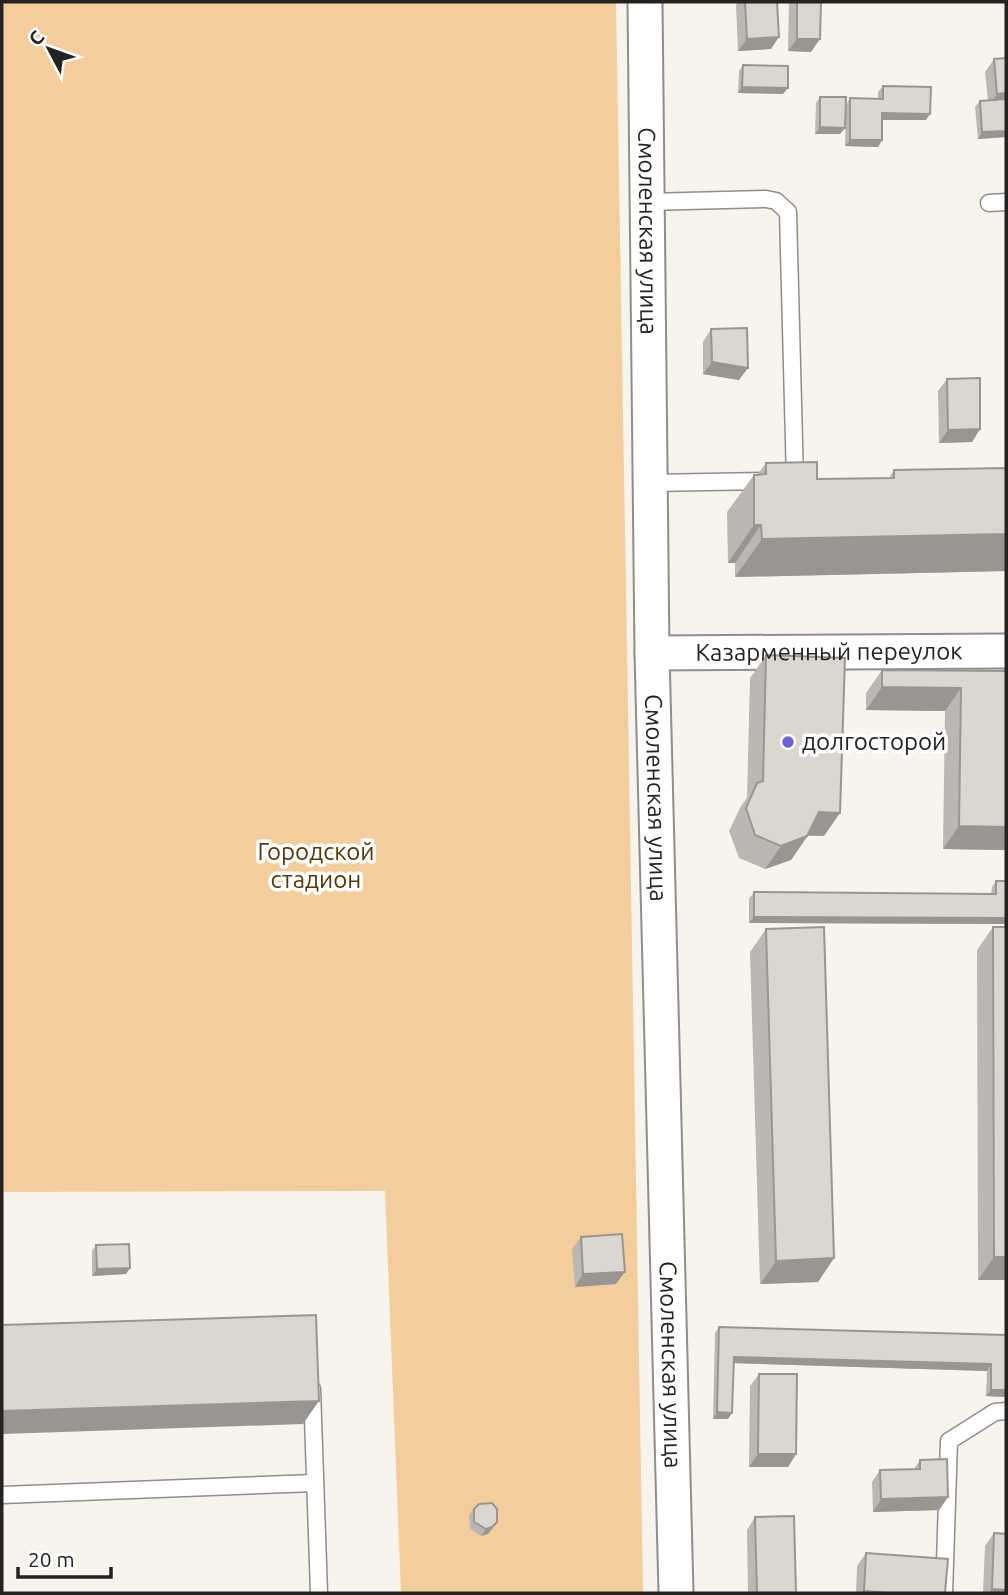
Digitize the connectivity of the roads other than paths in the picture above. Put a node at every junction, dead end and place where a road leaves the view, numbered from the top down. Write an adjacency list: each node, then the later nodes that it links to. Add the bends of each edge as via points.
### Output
1 (645, 2): 2 (street, Смоленская улица)
2 (647, 202): 5 (street, Смоленская улица); 5 (lane, via 766,199 788,212 802,480)
3 (1006, 202): 4 (lane)
4 (989, 203)
5 (651, 483): 7 (street, Смоленская улица)
6 (1006, 651): 7 (street, Казарменный переулок)
7 (652, 653): 13 (street, Смоленская улица)
8 (311, 1367): 10 (lane)
9 (1006, 1411): 14 (lane, via 995,1412 950,1441)
10 (315, 1483): 11 (lane); 12 (lane)
11 (2, 1495)
12 (319, 1593)
13 (676, 1593)
14 (944, 1593)

